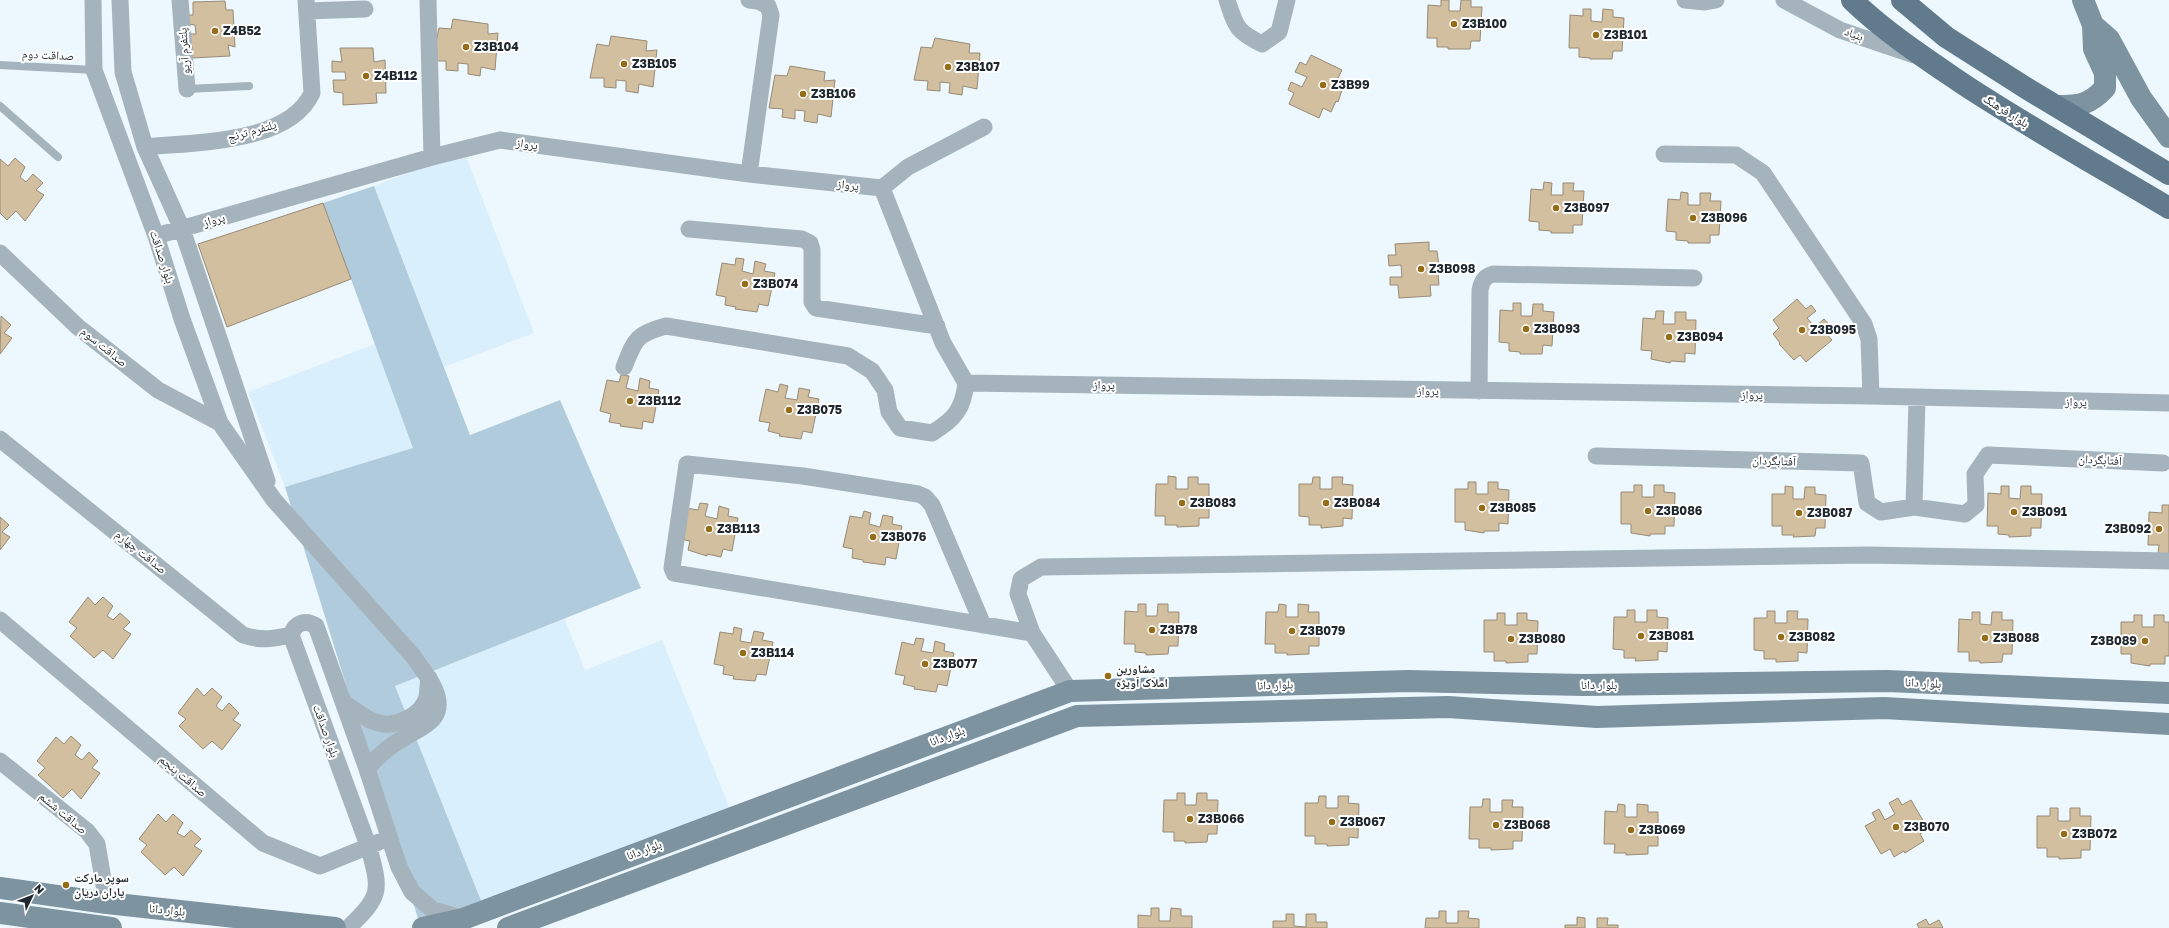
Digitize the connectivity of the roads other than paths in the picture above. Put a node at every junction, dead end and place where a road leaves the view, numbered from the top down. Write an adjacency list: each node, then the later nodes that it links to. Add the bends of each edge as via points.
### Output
1 (93, 0): 19 (street, بلوار صداقت)
2 (120, 0): 28 (street, بلوار صداقت, via 123,72)
3 (180, 0): 22 (street, پلتفرم آریو)
4 (428, 0): 30 (street)
5 (749, 0): 32 (street, via 768,6 771,15)
6 (1227, 0): 7 (street, via 1235,25 1245,36 1262,44 1278,32)
7 (1287, 0)
8 (1685, 0): 13 (street)
9 (1784, 0): 17 (street, بنیاد, via 1840,30)
10 (1852, 0): 17 (main road, بلوار فرهنگ, via 1868,16)
11 (1902, 0): 21 (main road, via 1946,37)
12 (2083, 0): 16 (street)
13 (1708, 1)
14 (306, 5): 15 (street, پلتفرم ترنج); 28 (street, پلتفرم ترنج, via 312,93 307,104 298,112 275,126 249,134 227,139)
15 (365, 10)
16 (2093, 25): 24 (street, via 2094,49 2105,73 2105,88 2095,99 2080,106); 27 (street, via 2109,39 2141,98)
17 (1927, 60): 25 (main road, بلوار فرهنگ)
18 (0, 65): 19 (lane, صداقت دوم)
19 (94, 70): 38 (street, بلوار صداقت)
20 (248, 86): 22 (lane, پلتفرم آریو)
21 (2026, 88): 24 (main road); 25 (main road)
22 (187, 89)
23 (0, 106): 31 (lane)
24 (2057, 106): 33 (main road)
25 (2011, 115): 35 (main road, بلوار فرهنگ)
26 (984, 127): 34 (street, via 908,167)
27 (2169, 137)
28 (145, 147): 36 (street, بلوار صداقت)
29 (1664, 154): 45 (street, via 1736,155 1763,173 1864,324 1868,339)
30 (432, 156): 32 (street, پرواز, via 500,140); 36 (street, پرواز)
31 (58, 157)
32 (749, 174): 34 (street, پرواز)
33 (2169, 174)
34 (882, 188): 41 (street)
35 (2169, 208)
36 (182, 229): 38 (street, پرواز); 52 (street, بلوار صداقت)
37 (689, 229): 41 (street, via 802,239 810,243 812,250 812,302 816,308)
38 (156, 236): 48 (street, بلوار صداقت, via 182,319)
39 (0, 253): 48 (street, صداقت سوم, via 78,327 158,390)
40 (1694, 278): 44 (street, via 1493,274 1486,276 1480,290)
41 (937, 326): 43 (street)
42 (624, 367): 43 (street, via 634,341 647,331 666,326 848,356 872,371 885,390 889,412 900,428 932,433 949,423 964,400)
43 (966, 383): 44 (street, پرواز)
44 (1479, 391): 45 (street, پرواز)
45 (1871, 396): 46 (street, پرواز)
46 (1917, 399): 47 (street, پرواز); 53 (street)
47 (2169, 403)
48 (220, 424): 52 (street, بلوار صداقت)
49 (0, 439): 58 (street, صداقت چهارم, via 243,634 257,639)
50 (1596, 456): 53 (street, آفتابگردان, via 1861,463 1867,503 1881,512)
51 (2163, 463): 53 (street, آفتابگردان, via 1988,455 1975,474 1976,505 1964,514)
52 (274, 500): 59 (street, بلوار صداقت, via 389,628)
53 (1914, 507)
54 (2169, 561): 57 (street, via 1869,554 1041,567 1021,579 1018,594)
55 (0, 620): 67 (street, صداقت پنجم, via 263,843 320,866)
56 (982, 625): 56 (street, via 932,505 925,497 803,476 687,464 672,568 674,574); 57 (street)
57 (1032, 633): 60 (street)
58 (291, 635): 62 (street, via 298,624 305,622 316,626); 67 (street, بلوار صداقت)
59 (429, 678): 62 (street, via 427,698 421,708 393,724 378,723); 65 (street, بلوار صداقت, via 437,696 438,710 433,720 387,749)
60 (1070, 690): 61 (street, بلوار دانا, via 1408,681 1584,685 1887,681); 71 (street, بلوار دانا)
61 (2169, 694)
62 (344, 703): 65 (street)
63 (2169, 724): 76 (street, via 1884,708 1597,717 1448,707 1077,716)
64 (0, 761): 69 (street, صداقت ششم, via 87,832 97,844)
65 (366, 769): 66 (street)
66 (388, 838): 67 (street, صداقت پنجم); 71 (street, via 412,892 433,910)
67 (369, 848): 74 (street, بلوار صداقت, via 377,878 375,897)
68 (0, 888): 69 (street, بلوار دانا)
69 (107, 903): 73 (street, بلوار دانا)
70 (0, 913): 72 (street)
71 (463, 919): 75 (street, بلوار دانا)
72 (111, 928)
73 (335, 928)
74 (348, 928)
75 (423, 928)
76 (508, 928)

